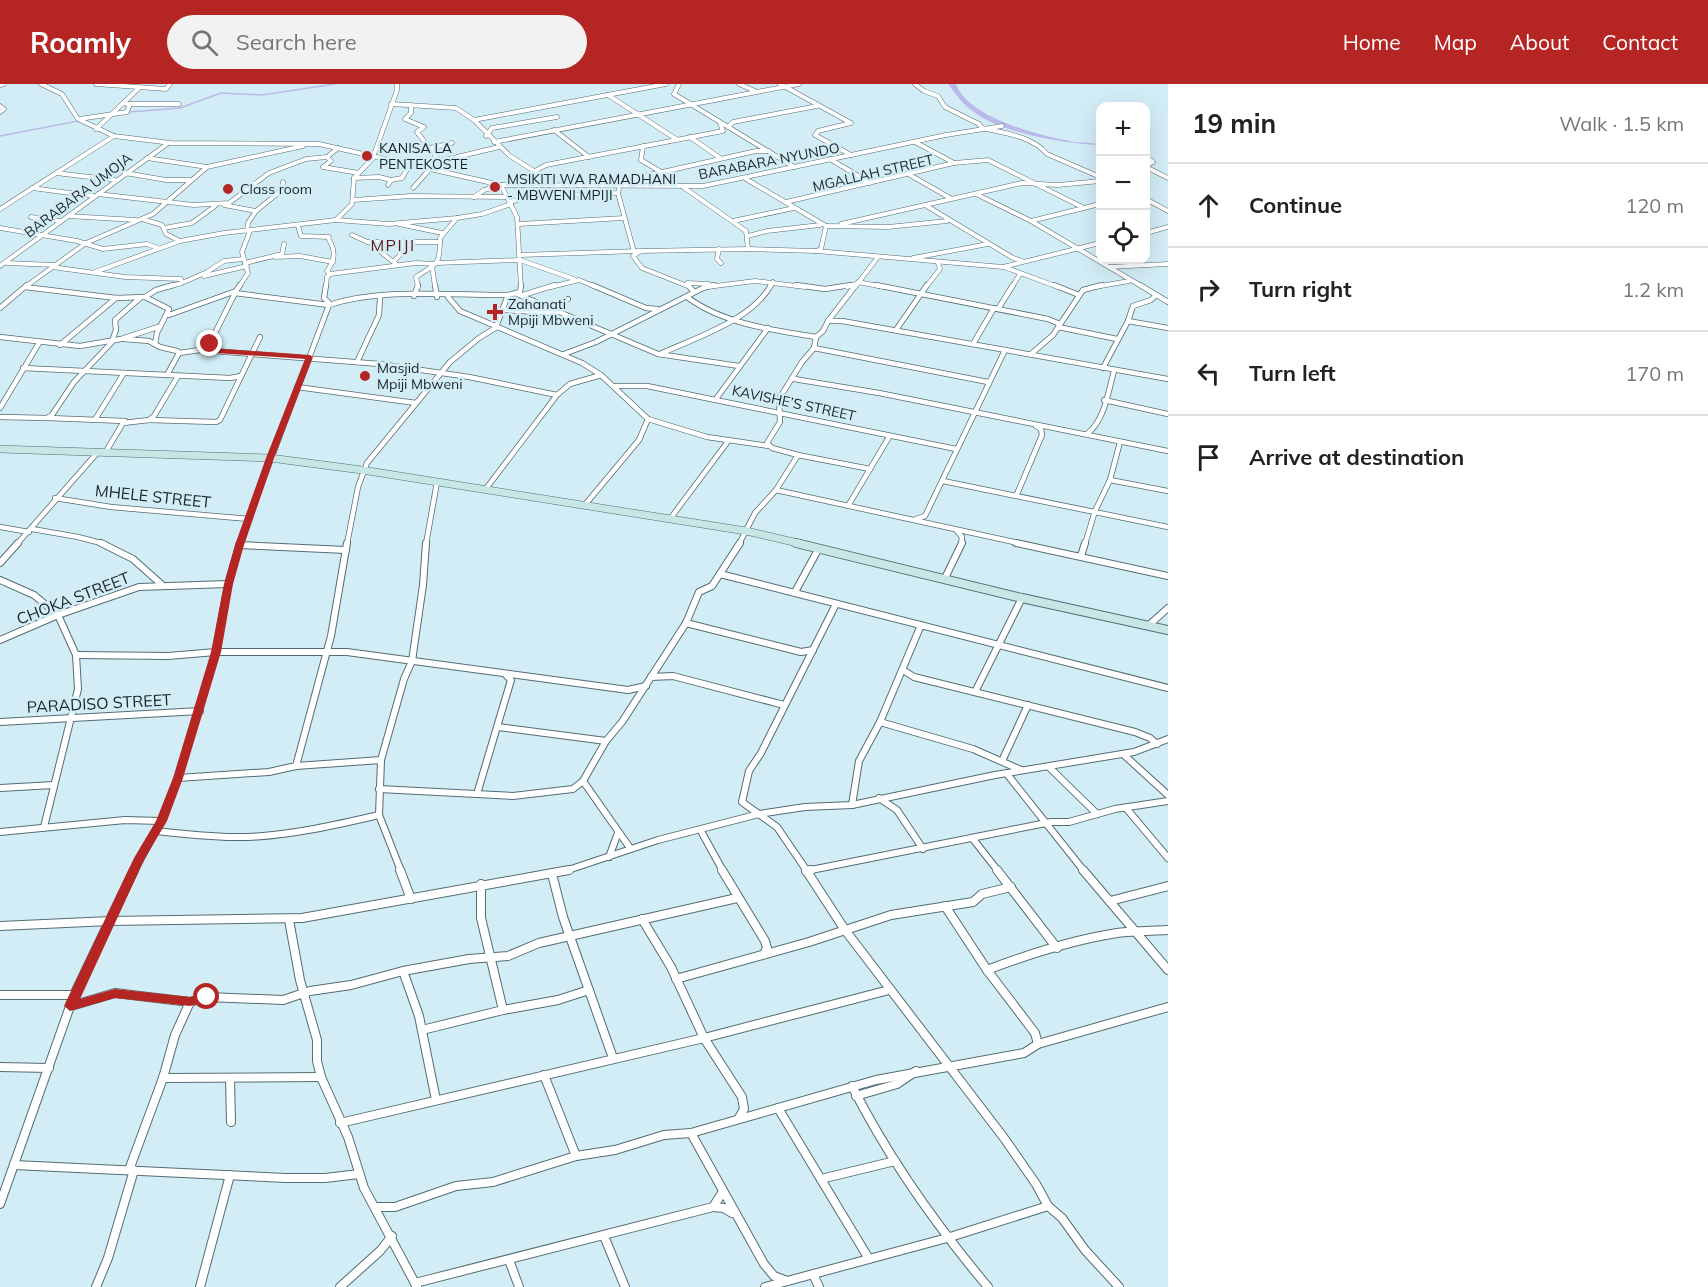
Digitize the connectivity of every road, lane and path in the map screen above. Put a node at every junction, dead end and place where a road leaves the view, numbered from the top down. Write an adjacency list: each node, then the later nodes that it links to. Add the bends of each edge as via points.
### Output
1 (41, 84): 28 (street, via 62,94)
2 (96, 84): 12 (street)
3 (170, 84): 12 (street, via 166,89)
4 (397, 84): 18 (street)
5 (666, 84): 14 (street)
6 (679, 84): 19 (street, via 674,94)
7 (738, 84): 13 (street)
8 (780, 84): 11 (street)
9 (799, 84): 11 (street)
10 (915, 84): 33 (street)
11 (786, 87): 13 (street); 22 (street)
12 (139, 88): 15 (street)
13 (759, 92): 19 (street)
14 (608, 95): 25 (street); 29 (street)
15 (123, 104): 16 (street); 24 (street)
16 (130, 104): 17 (street); 24 (street, via 129,111)
17 (179, 104)
18 (391, 104): 20 (street); 50 (street, via 375,152)
19 (691, 104): 25 (street); 30 (street)
20 (411, 105): 29 (street, via 456,108); 48 (street, via 405,119 424,127 417,132)
21 (0, 106): 23 (street, via 4,109)
22 (818, 106): 32 (street, via 733,122); 51 (street, via 852,124 815,135)
23 (0, 112): 27 (street)
24 (112, 114): 28 (street); 34 (street)
25 (637, 115): 35 (street); 39 (street)
26 (557, 117): 36 (street, via 492,128)
27 (1, 118)
28 (78, 119): 34 (street)
29 (474, 120): 36 (street)
30 (720, 123): 32 (street); 38 (street, via 723,131)
31 (1002, 126): 33 (street, BARABARA NYUNDO)
32 (728, 128): 49 (street)
33 (982, 128): 41 (street, BARABARA NYUNDO); 74 (street, via 1020,137)
34 (96, 129): 37 (street)
35 (554, 130): 40 (street); 54 (street)
36 (486, 135): 40 (street)
37 (114, 136): 42 (street); 69 (street)
38 (690, 137): 39 (street); 56 (street)
39 (676, 139): 46 (street)
40 (494, 142): 45 (street)
41 (914, 142): 51 (street, BARABARA NYUNDO); 59 (street, MGALLAH STREET)
42 (163, 144): 43 (street); 55 (street, BARABARA UMOJA)
43 (319, 144): 47 (street); 61 (street)
44 (450, 144): 48 (street)
45 (499, 147): 58 (street); 66 (street)
46 (643, 147): 54 (street); 67 (street, via 641,160)
47 (338, 148): 50 (street); 53 (street)
48 (431, 150): 58 (street)
49 (769, 152): 56 (street, via 758,150); 62 (street)
50 (369, 155): 52 (street)
51 (851, 155): 57 (street, BARABARA NYUNDO)
52 (375, 156): 60 (street); 71 (street)
53 (327, 157): 71 (street, via 331,161 323,167); 107 (street, via 306,159 269,173 229,203)
54 (589, 157): 66 (street, via 539,167)
55 (147, 158): 61 (street); 70 (street, BARABARA UMOJA)
56 (720, 158): 67 (street)
57 (830, 159): 62 (street, BARABARA NYUNDO); 85 (street)
58 (440, 161): 72 (street)
59 (954, 163): 73 (street, MGALLAH STREET); 84 (street, via 988,160)
60 (410, 164): 64 (street); 80 (street, via 402,178)
61 (207, 167): 79 (street)
62 (794, 167): 77 (street, BARABARA NYUNDO)
63 (1150, 168): 65 (street)
64 (430, 169): 72 (street); 94 (street)
65 (1153, 170): 68 (street); 76 (street)
66 (533, 172): 81 (street)
67 (661, 172): 89 (street)
68 (1168, 172)
69 (55, 173): 78 (street); 93 (street)
70 (125, 173): 78 (street, BARABARA UMOJA); 79 (street)
71 (359, 173): 75 (street)
72 (449, 173): 90 (street)
73 (910, 175): 85 (street, MGALLAH STREET); 100 (street)
74 (1096, 176)
75 (354, 178): 80 (street); 101 (street)
76 (1168, 178)
77 (745, 179): 92 (street, BARABARA NYUNDO); 103 (street)
78 (115, 180): 95 (street, BARABARA UMOJA)
79 (191, 180): 102 (street)
80 (391, 180): 86 (street)
81 (547, 180): 87 (street); 88 (street)
82 (1096, 180): 84 (street)
83 (283, 182): 114 (street, via 283,189)
84 (1032, 182): 97 (street); 112 (street)
85 (871, 183): 103 (street, MGALLAH STREET)
86 (388, 185)
87 (542, 185): 88 (street, BARABARA NYUNDO); 90 (street, BARABARA NYUNDO)
88 (557, 185): 89 (street, BARABARA NYUNDO)
89 (601, 185): 91 (street, BARABARA NYUNDO)
90 (501, 186): 98 (street); 99 (street)
91 (618, 186): 92 (street, BARABARA NYUNDO); 96 (street)
92 (682, 186): 125 (street)
93 (32, 188): 95 (street, via 87,196); 113 (street)
94 (413, 188)
95 (100, 193): 102 (street); 116 (street, BARABARA UMOJA)
96 (618, 193): 105 (street, via 528,197); 122 (street)
97 (973, 193): 100 (street); 127 (street)
98 (507, 196): 99 (street); 105 (street)
99 (473, 197): 101 (street)
100 (950, 198): 108 (street)
101 (353, 200): 121 (street)
102 (169, 201): 107 (street); 120 (street)
103 (786, 202): 111 (street)
104 (1150, 202): 106 (street)
105 (510, 203): 119 (street, via 479,215); 129 (street)
106 (1154, 204): 110 (street); 115 (street)
107 (218, 205): 114 (street); 136 (street, via 192,223)
108 (925, 205): 126 (street); 133 (street)
109 (1096, 205): 112 (street)
110 (1168, 205)
111 (794, 208): 125 (street); 130 (street)
112 (1084, 208): 127 (street)
113 (0, 209)
114 (256, 211): 137 (street, via 248,223)
115 (1168, 212)
116 (68, 216): 120 (street); 123 (street, BARABARA UMOJA)
117 (31, 217): 123 (street)
118 (406, 217): 124 (street)
119 (456, 218): 124 (street); 139 (street)
120 (139, 219): 136 (street); 147 (street)
121 (336, 220): 128 (street); 131 (street)
122 (624, 220): 129 (street); 156 (street)
123 (60, 221): 140 (street, BARABARA UMOJA)
124 (410, 221): 128 (street)
125 (733, 221): 142 (street)
126 (948, 221): 133 (street, via 888,227); 149 (street)
127 (1031, 221): 154 (street)
128 (398, 223): 139 (street)
129 (519, 224): 159 (street)
130 (820, 225): 132 (street); 142 (street)
131 (298, 226): 137 (street); 162 (street, via 302,236 329,238)
132 (826, 226): 133 (street); 155 (street)
133 (832, 226)
134 (1168, 227): 138 (street)
135 (0, 228): 140 (street)
136 (164, 228): 143 (street, via 166,234)
137 (249, 231): 143 (street); 163 (street, via 242,252)
138 (1150, 232)
139 (442, 233): 146 (street)
140 (41, 235): 147 (street); 167 (street, BARABARA UMOJA)
141 (352, 235): 145 (street)
142 (748, 236): 153 (street)
143 (180, 241): 151 (street)
144 (403, 241): 145 (street); 146 (street); 164 (street)
145 (367, 242): 164 (street)
146 (440, 242): 168 (street, via 440,258)
147 (86, 243): 151 (street, via 108,249 147,244); 170 (street)
148 (284, 244): 157 (street, via 283,253)
149 (989, 244): 160 (street); 161 (street)
150 (1096, 244): 154 (street)
151 (158, 248): 173 (street)
152 (720, 249): 153 (street); 156 (street); 165 (street, via 717,259)
153 (748, 249): 155 (street)
154 (1079, 249): 161 (street); 172 (street)
155 (823, 251): 158 (street)
156 (634, 254): 159 (street); 181 (street, via 642,268)
157 (275, 257): 162 (street, via 300,256); 163 (street)
158 (878, 257): 160 (street); 183 (street)
159 (520, 258): 168 (street); 177 (street); 190 (street, via 520,292)
160 (904, 259): 166 (street)
161 (1026, 261): 171 (street)
162 (333, 262): 174 (street, via 327,271)
163 (245, 263): 176 (street, via 224,273); 176 (street, via 224,261); 188 (street, via 248,273)
164 (395, 263): 168 (street); 174 (street)
165 (721, 263)
166 (938, 263): 171 (street); 189 (street, via 940,269)
167 (2, 264): 170 (street)
168 (435, 264): 192 (street, via 416,277 419,284); 195 (street)
169 (1168, 264): 172 (street)
170 (53, 266): 173 (street); 184 (street)
171 (1003, 267): 175 (street)
172 (1108, 267): 179 (street)
173 (95, 272): 178 (street)
174 (330, 274): 202 (street, via 324,298)
175 (1020, 274): 193 (street); 204 (street)
176 (200, 276): 178 (street)
177 (571, 279): 190 (street, via 537,294); 207 (street)
178 (184, 280): 198 (street)
179 (1132, 281): 191 (street); 193 (street, via 1084,289)
180 (773, 282): 182 (street); 185 (street); 210 (street, via 767,293)
181 (680, 283): 182 (street); 186 (street)
182 (722, 283): 186 (street)
183 (857, 283): 185 (street); 187 (street); 189 (street)
184 (25, 287): 197 (street); 203 (street)
185 (832, 289): 187 (street)
186 (692, 290): 199 (street)
187 (851, 291): 211 (street)
188 (236, 292): 202 (street); 209 (street); 231 (street, via 210,344)
189 (921, 294): 204 (street); 218 (street)
190 (515, 295): 196 (street); 205 (street); 206 (street)
191 (1156, 295): 201 (street); 212 (street, via 1133,306)
192 (414, 296): 194 (street); 195 (street)
193 (1079, 296): 213 (street)
194 (380, 297): 202 (street); 239 (street, via 379,315)
195 (437, 297): 196 (street)
196 (448, 297): 215 (street, via 460,310)
197 (117, 298): 198 (street); 229 (street)
198 (142, 298): 209 (street, via 167,306); 225 (street, via 115,320)
199 (689, 299): 207 (street); 210 (street)
200 (568, 300): 205 (street)
201 (1168, 302)
202 (329, 304): 238 (street)
203 (0, 308)
204 (996, 308): 213 (street, via 1048,319); 228 (street)
205 (550, 309): 208 (street)
206 (504, 310): 208 (street); 215 (street)
207 (651, 311): 219 (street)
208 (557, 312): 219 (street)
209 (168, 315): 214 (street)
210 (736, 320): 216 (street); 236 (street)
211 (828, 321): 218 (street); 222 (street)
212 (1128, 321): 217 (street); 224 (street)
213 (1059, 326): 224 (street); 237 (street, via 1040,350)
214 (159, 327): 223 (street); 227 (street)
215 (496, 327): 235 (street); 245 (street, via 468,345)
216 (768, 328): 222 (street); 240 (street)
217 (1168, 328)
218 (896, 330): 228 (street)
219 (610, 334): 235 (street); 236 (street)
220 (0, 337): 226 (street)
221 (260, 337): 234 (street)
222 (816, 337): 230 (street)
223 (121, 339): 225 (street); 227 (street)
224 (1117, 339): 242 (street)
225 (113, 340): 229 (street); 244 (street)
226 (39, 343): 229 (street); 241 (street)
227 (155, 344): 233 (street)
228 (973, 344): 232 (street)
229 (60, 345)
230 (814, 348): 251 (street); 253 (street)
231 (201, 350): 233 (street); 234 (street)
232 (1005, 350): 237 (street); 253 (street)
233 (179, 353): 247 (street)
234 (252, 353): 238 (street); 250 (street)
235 (564, 354): 248 (street)
236 (658, 354): 240 (street)
237 (1031, 354): 242 (street)
238 (310, 357): 239 (street); 256 (street)
239 (357, 362): 245 (street)
240 (739, 366): 259 (street)
241 (23, 368): 244 (street); 262 (street)
242 (1103, 368): 243 (street)
243 (1114, 371): 252 (street); 260 (street)
244 (83, 372): 246 (street); 267 (street, via 56,412)
245 (439, 372): 258 (street); 261 (street)
246 (124, 373): 247 (street); 268 (street)
247 (167, 375): 249 (street)
248 (601, 375): 254 (street); 258 (street, via 570,384)
249 (178, 376): 250 (street); 270 (street)
250 (240, 378): 270 (street, via 216,422)
251 (794, 379): 263 (street, via 779,399); 264 (street)
252 (1168, 379)
253 (988, 382): 264 (street)
254 (615, 386): 255 (street, KAVISHE’S STREET); 257 (street)
255 (627, 386): 257 (street); 259 (street, KAVISHE’S STREET)
256 (297, 387): 261 (street); 289 (street)
257 (622, 393): 269 (street)
258 (557, 395): 295 (street)
259 (716, 399): 263 (street, KAVISHE’S STREET)
260 (1104, 400): 265 (street); 276 (street)
261 (416, 403): 291 (street)
262 (0, 408)
263 (778, 408): 279 (street, KAVISHE’S STREET); 283 (street, via 779,423 767,442)
264 (974, 414): 273 (street); 284 (street)
265 (1168, 414)
266 (0, 417): 267 (street)
267 (47, 418): 268 (street)
268 (96, 418): 271 (street)
269 (648, 419): 272 (street); 274 (street)
270 (149, 420): 271 (street)
271 (125, 422): 287 (street)
272 (660, 425): 274 (street); 281 (street)
273 (1035, 426): 275 (street); 277 (street)
274 (646, 427): 300 (street)
275 (1053, 429): 277 (street); 278 (street)
276 (1094, 430): 278 (street); 280 (street)
277 (1042, 432): 298 (street)
278 (1085, 435): 280 (street)
279 (889, 436): 284 (street, KAVISHE’S STREET); 290 (street)
280 (1103, 438): 282 (street)
281 (729, 440): 283 (street); 305 (street)
282 (1120, 442): 286 (street); 292 (street)
283 (769, 446): 288 (street)
284 (956, 449): 293 (street)
285 (1, 450): 287 (street)
286 (1168, 451)
287 (101, 453): 289 (street); 299 (street)
288 (798, 455): 290 (street); 296 (street)
289 (270, 458): 291 (street); 304 (street)
290 (870, 469): 301 (street)
291 (362, 470): 294 (street); 317 (street)
292 (1110, 480): 297 (street); 302 (street)
293 (944, 481): 298 (street); 303 (street)
294 (437, 482): 295 (street); 341 (street, via 427,528)
295 (485, 490): 300 (street)
296 (776, 490): 301 (street); 312 (street, via 755,513)
297 (1168, 491)
298 (1017, 494): 302 (street)
299 (55, 498): 304 (street, MHELE STREET); 311 (street)
300 (584, 506): 305 (street)
301 (848, 506): 306 (street)
302 (1095, 511): 308 (street); 318 (street)
303 (925, 516): 306 (street); 307 (street)
304 (249, 519): 315 (street)
305 (670, 519): 312 (street)
306 (913, 520): 307 (street)
307 (933, 524): 310 (street)
308 (1168, 526)
309 (0, 527): 311 (street)
310 (954, 529): 313 (street); 314 (street, via 961,534)
311 (31, 530): 319 (street); 324 (street, via 109,545 133,559)
312 (746, 531): 316 (street); 320 (street)
313 (978, 534): 314 (street); 318 (street)
314 (962, 542): 322 (street)
315 (239, 545): 317 (street); 325 (street)
316 (819, 548): 322 (street); 326 (street)
317 (346, 550): 338 (street)
318 (1081, 556): 321 (street)
319 (0, 563)
320 (720, 574): 326 (street); 331 (street, via 712,586 699,592)
321 (1168, 576)
322 (945, 578): 327 (street)
323 (0, 580): 330 (street, via 34,595)
324 (161, 584): 325 (street, CHOKA STREET); 330 (street, CHOKA STREET, via 139,587)
325 (228, 584): 339 (street)
326 (795, 592): 328 (street)
327 (1022, 598): 333 (street); 336 (street)
328 (836, 604): 332 (street); 337 (street)
329 (1168, 608): 333 (street)
330 (58, 615): 335 (street, CHOKA STREET); 340 (street)
331 (686, 624): 337 (street, via 801,652); 345 (street)
332 (921, 625): 336 (street); 342 (street)
333 (1149, 625): 334 (street)
334 (1168, 630)
335 (0, 640)
336 (999, 644): 350 (street); 351 (street)
337 (813, 650): 352 (street)
338 (326, 651): 339 (street); 341 (street); 365 (street)
339 (216, 652): 340 (street); 354 (street)
340 (76, 656): 355 (street, via 78,689)
341 (412, 661): 343 (street); 363 (street)
342 (903, 670): 346 (street); 348 (street)
343 (505, 674): 344 (street); 347 (street)
344 (519, 675): 347 (street); 349 (street, via 628,690)
345 (651, 677): 349 (street); 352 (street, via 673,676)
346 (914, 677): 348 (street); 351 (street)
347 (511, 680): 358 (street)
348 (897, 682): 357 (street)
349 (646, 685): 360 (street)
350 (1168, 688)
351 (975, 692): 353 (street)
352 (784, 705): 381 (street, via 747,779 741,798)
353 (1028, 705): 361 (street, via 1135,732); 364 (street)
354 (200, 711): 355 (street, PARADISO STREET); 369 (street)
355 (72, 719): 356 (street, PARADISO STREET); 371 (street)
356 (0, 722)
357 (880, 722): 364 (street); 380 (street, via 859,761)
358 (498, 727): 360 (street); 376 (street)
359 (1168, 739): 361 (street)
360 (606, 741): 370 (street)
361 (1156, 744): 362 (street)
362 (1123, 754): 366 (street); 377 (street)
363 (381, 760): 365 (street); 373 (street)
364 (1002, 761): 367 (street)
365 (296, 766): 369 (street, via 269,772)
366 (1049, 767): 367 (street); 384 (street)
367 (1023, 771): 368 (street)
368 (1007, 774): 378 (street); 388 (street)
369 (178, 778): 387 (street)
370 (583, 781): 374 (street); 375 (street)
371 (54, 785): 372 (street); 389 (street)
372 (0, 788)
373 (379, 789): 376 (street); 385 (street)
374 (573, 789): 375 (street); 376 (street, via 513,796)
375 (587, 790): 393 (street)
376 (477, 794)
377 (1168, 795)
378 (879, 798): 380 (street); 396 (street, via 897,810)
379 (1168, 801): 382 (street)
380 (852, 805): 383 (street)
381 (747, 807): 383 (street); 386 (street)
382 (1126, 808): 384 (street); 398 (street)
383 (759, 814): 386 (street); 399 (street, via 774,823)
384 (1097, 814): 388 (street)
385 (379, 815): 390 (street, via 259,837); 405 (street)
386 (738, 820): 391 (street)
387 (161, 821): 389 (street, via 125,819); 390 (street)
388 (1044, 824): 394 (street); 406 (street)
389 (45, 827): 392 (street)
390 (156, 831): 410 (street)
391 (701, 831): 395 (street); 404 (street)
392 (0, 832)
393 (618, 833): 395 (street); 397 (street)
394 (973, 839): 396 (street); 403 (street)
395 (630, 848): 397 (street)
396 (923, 849): 399 (street)
397 (609, 856): 400 (street)
398 (1168, 858)
399 (806, 871): 412 (street)
400 (552, 874): 401 (street); 415 (street)
401 (481, 884): 405 (street); 420 (street, via 481,918)
402 (1168, 886): 406 (street)
403 (1011, 887): 407 (street, via 982,894 973,902); 417 (street)
404 (737, 898): 408 (street); 416 (street)
405 (411, 899): 409 (street)
406 (1110, 901): 414 (street)
407 (945, 906): 412 (street, via 910,911); 421 (street)
408 (642, 919): 415 (street); 424 (street)
409 (289, 920): 410 (street); 427 (street)
410 (110, 921): 411 (street); 429 (street)
411 (0, 926)
412 (844, 930): 418 (street); 426 (street)
413 (1168, 930): 414 (street)
414 (1136, 931): 417 (street); 422 (street)
415 (570, 937): 420 (street, via 538,943 508,956); 425 (street)
416 (767, 945): 418 (street); 419 (street)
417 (1057, 948): 421 (street)
418 (783, 949): 419 (street)
419 (764, 954): 424 (street)
420 (490, 957): 423 (street); 433 (street)
421 (987, 970): 436 (street, via 1035,1033)
422 (1168, 970)
423 (403, 971): 427 (street); 434 (street)
424 (676, 979): 435 (street)
425 (589, 990): 433 (street, via 565,999); 437 (street)
426 (889, 990): 435 (street); 438 (street)
427 (304, 993): 430 (street, via 283,1000 207,997); 443 (street, via 317,1040)
428 (0, 995): 429 (street)
429 (74, 995): 431 (street)
430 (190, 1002): 431 (street, via 115,993); 444 (street, via 175,1035)
431 (70, 1006): 440 (street)
432 (1168, 1007): 436 (street)
433 (503, 1010): 434 (street)
434 (422, 1030): 448 (street)
435 (704, 1038): 437 (street); 449 (street)
436 (1038, 1044): 438 (street, via 1031,1051 1011,1056)
437 (613, 1058): 442 (street)
438 (948, 1066): 441 (street); 465 (street, via 1004,1138)
439 (0, 1067): 440 (street)
440 (49, 1068): 458 (street)
441 (917, 1071): 446 (street); 447 (street, via 897,1084)
442 (544, 1075): 448 (street); 456 (street)
443 (321, 1077): 445 (street); 454 (street)
444 (163, 1078): 445 (street); 459 (street)
445 (230, 1078): 453 (street)
446 (852, 1086): 447 (street); 450 (street)
447 (856, 1096): 457 (street)
448 (436, 1100): 454 (street)
449 (744, 1103): 451 (street); 452 (street)
450 (778, 1108): 451 (street); 462 (street)
451 (760, 1112): 452 (street)
452 (739, 1118): 455 (street)
453 (231, 1122)
454 (340, 1123): 461 (street)
455 (691, 1133): 456 (street, via 664,1135 615,1150); 463 (street)
456 (576, 1156): 466 (street, via 493,1182 440,1190 395,1207)
457 (895, 1161): 462 (street); 471 (street)
458 (14, 1165): 459 (street); 464 (street)
459 (131, 1170): 460 (street); 478 (street, via 126,1203)
460 (230, 1174): 461 (street); 479 (street)
461 (359, 1174): 466 (street)
462 (821, 1179): 472 (street)
463 (722, 1193): 467 (street); 468 (street)
464 (0, 1204)
465 (1048, 1206): 471 (street); 486 (street)
466 (376, 1207): 469 (street)
467 (713, 1207): 468 (street); 470 (street)
468 (734, 1215): 474 (street)
469 (392, 1236): 477 (street); 480 (street, via 377,1256)
470 (604, 1236): 473 (street); 482 (street)
471 (947, 1238): 472 (street); 485 (street)
472 (869, 1259): 475 (street)
473 (509, 1260): 477 (street); 481 (street)
474 (771, 1274): 476 (street); 483 (street)
475 (814, 1276): 476 (street); 484 (street)
476 (788, 1281): 483 (street)
477 (416, 1285)
478 (96, 1287)
479 (200, 1287)
480 (340, 1287)
481 (519, 1287)
482 (625, 1287)
483 (766, 1287)
484 (819, 1287)
485 (988, 1287)
486 (1119, 1287)

